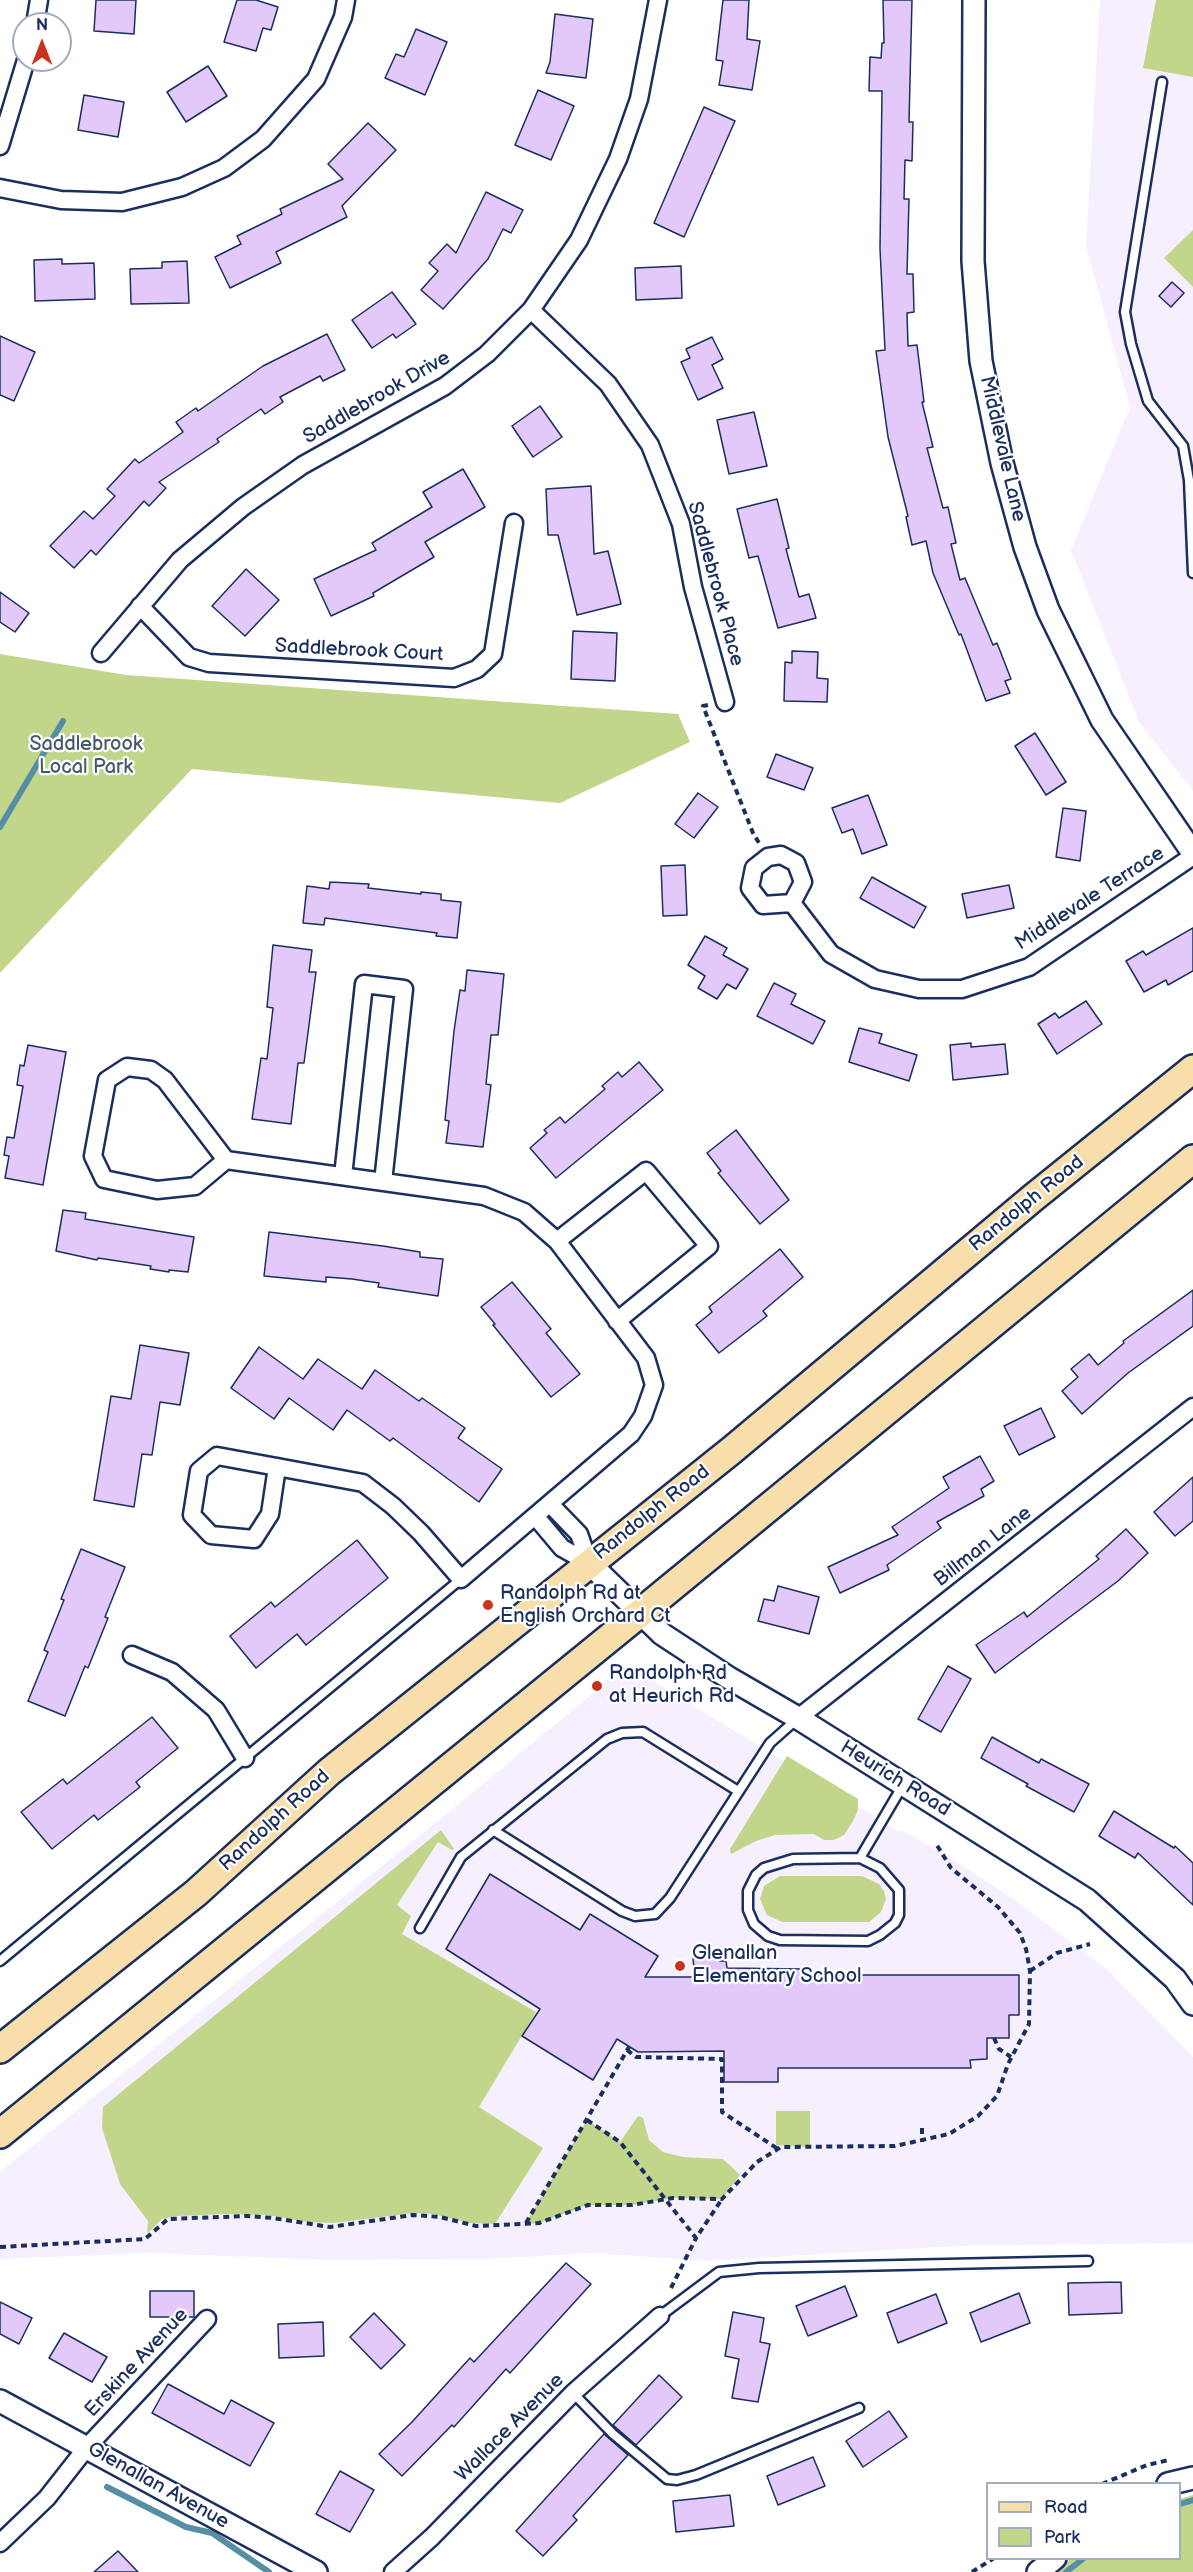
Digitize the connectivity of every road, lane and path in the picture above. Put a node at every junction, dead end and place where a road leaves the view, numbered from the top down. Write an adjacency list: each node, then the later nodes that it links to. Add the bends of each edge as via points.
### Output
1 (346, 0): 7 (street, via 343,17 316,79 264,139 224,168 182,187 122,202 61,200)
2 (658, 0): 8 (street, Saddlebrook Drive, via 639,99 618,159 579,240)
3 (974, 0): 14 (street, Middlevale Lane, via 973,261 981,361 1002,463 1025,547 1048,610 1102,720)
4 (22, 72): 6 (street)
5 (1162, 82): 10 (lane, via 1125,312 1148,401 1183,446 1190,480)
6 (0, 146)
7 (0, 188)
8 (531, 310): 11 (street, Saddlebrook Drive, via 487,354 445,386 303,465 243,507 180,560); 13 (street, Saddlebrook Place, via 608,384 650,445 681,524 693,587)
9 (514, 523): 11 (street, Saddlebrook Court, via 493,654 477,669 454,678 209,663 189,657)
10 (1193, 573)
11 (140, 606): 12 (street, Saddlebrook Drive)
12 (101, 653)
13 (725, 702): 15 (path, via 703,706 753,833)
14 (1193, 855): 16 (street, Middlevale Terrace, via 1029,967 962,989 919,989 875,979 831,954)
15 (768, 857): 16 (street, via 781,855 796,863 803,882); 16 (street, via 754,868 750,888 763,906)
16 (792, 903)
17 (1193, 1070): 28 (main road, Randolph Road)
18 (1193, 1159): 30 (main road)
19 (226, 1160): 19 (street, via 195,1186 157,1190 104,1179 93,1156 106,1080 127,1067 151,1070 165,1080); 20 (street)
20 (343, 1176): 21 (street); 21 (street, via 364,984 404,989)
21 (383, 1182): 22 (street, via 484,1196 524,1212)
22 (557, 1241): 23 (street); 23 (street, via 645,1171 709,1246)
23 (617, 1321): 26 (street, via 645,1358 654,1385 643,1416 631,1434)
24 (1193, 1407): 32 (street, Billman Lane)
25 (277, 1467): 25 (street, via 217,1456 199,1471 192,1515 211,1535 254,1539 270,1514); 29 (street, via 363,1483 421,1533)
26 (550, 1504): 27 (street); 28 (street, via 579,1534)
27 (536, 1517): 28 (street, via 562,1548); 29 (street)
28 (589, 1563): 30 (street, Heurich Road); 45 (main road, Randolph Road, via 329,1772 196,1893)
29 (461, 1579): 33 (lane)
30 (640, 1613): 32 (street, Heurich Road, via 662,1634 719,1672); 49 (main road)
31 (132, 1655): 33 (street, via 172,1672 216,1710)
32 (798, 1718): 34 (street, Heurich Road); 35 (lane, via 771,1743)
33 (245, 1758): 41 (lane)
34 (903, 1784): 38 (lane); 43 (street, Heurich Road, via 1087,1900 1175,1979)
35 (738, 1791): 36 (lane, via 643,1732 622,1733 607,1739); 36 (lane, via 670,1898 655,1914 635,1916 622,1911)
36 (493, 1830): 39 (lane, via 461,1857)
37 (935, 1842): 42 (path, via 951,1868 998,1907 1020,1933)
38 (860, 1858): 38 (lane, via 793,1859 765,1868 756,1875 748,1891 747,1910 754,1924 768,1936 786,1940 868,1941 880,1935 899,1915 899,1890 880,1868)
39 (420, 1928)
40 (1090, 1944): 42 (path, via 1057,1953)
41 (0, 1961)
42 (1030, 1971): 46 (path, via 1029,2024)
43 (1193, 2004)
44 (994, 2038): 46 (path, via 999,2049)
45 (0, 2049)
46 (1011, 2057): 50 (path, via 993,2103 965,2126)
47 (587, 2120): 51 (path, via 628,2048 636,2057 722,2059 722,2112); 52 (path, via 620,2142); 54 (path)
48 (922, 2128): 50 (path)
49 (0, 2134)
50 (922, 2142): 51 (path)
51 (778, 2149): 53 (path, via 757,2162)
52 (663, 2199): 53 (path); 54 (path, via 632,2205 588,2205 539,2223); 55 (path)
53 (722, 2199): 55 (path)
54 (525, 2224): 56 (path, via 476,2226 413,2215 330,2227 247,2216 168,2219 139,2240)
55 (696, 2238): 58 (path)
56 (0, 2247)
57 (1088, 2261): 58 (lane, via 719,2272)
58 (660, 2316): 60 (street, Wallace Avenue)
59 (207, 2319): 63 (street, Erskine Avenue)
60 (573, 2393): 62 (lane, via 613,2434 667,2479 677,2480); 72 (street, Wallace Avenue)
61 (0, 2401): 63 (street, Glenallan Avenue)
62 (859, 2408)
63 (87, 2447): 68 (street, Erskine Avenue, via 47,2498); 71 (street, Glenallan Avenue)
64 (1170, 2460): 66 (path, via 1146,2465)
65 (1193, 2478): 67 (street)
66 (1107, 2482)
67 (1176, 2482)
68 (0, 2542)
69 (992, 2560): 73 (path)
70 (1054, 2560): 74 (street)
71 (316, 2572)
72 (393, 2572)
73 (972, 2572)
74 (1038, 2572)

